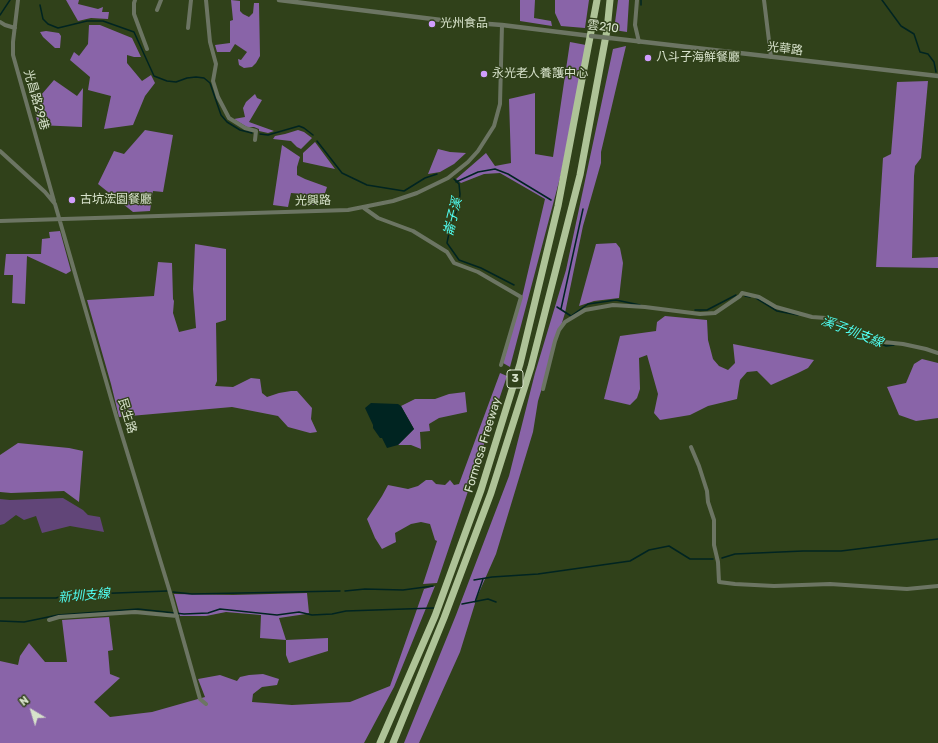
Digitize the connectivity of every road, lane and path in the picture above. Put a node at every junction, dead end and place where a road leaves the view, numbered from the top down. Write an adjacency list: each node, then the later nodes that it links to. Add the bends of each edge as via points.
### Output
1 (18, 0): 15 (street, 光昌路29巷)
2 (135, 0): 19 (street, via 134,14)
3 (161, 0): 12 (street)
4 (191, 0): 16 (street)
5 (206, 0): 22 (street, via 210,42 216,64 214,81 218,97 229,118 245,128 256,131)
6 (279, 0): 11 (street, 雲210)
7 (598, 0): 36 (highway, Formosa Freeway / 3, via 558,206 520,364 481,490 435,616)
8 (610, 0): 37 (highway, Formosa Freeway / 3, via 607,30 580,175 531,367 491,493)
9 (637, 0): 18 (street, via 635,25)
10 (764, 0): 20 (street)
11 (299, 1): 14 (street, 雲210, via 449,21)
12 (157, 10)
13 (0, 22): 15 (street)
14 (502, 25): 17 (street, 雲210 / 雲210, bridge); 25 (street, 光興路, via 500,104 494,126 478,151 448,178 417,193)
15 (15, 28): 24 (street, 光昌路29巷, via 14,55)
16 (188, 28)
17 (629, 40): 18 (street, 光華路 / 雲210)
18 (639, 42): 20 (street, 光華路 / 雲210)
19 (147, 49)
20 (771, 57): 21 (street, 光華路 / 雲210)
21 (938, 76)
22 (255, 140)
23 (0, 151): 24 (street, 民生路)
24 (55, 204): 26 (street, 民生路)
25 (364, 208): 26 (street, 光興路); 29 (street, via 378,218 413,230 447,252 454,263 478,272 521,297)
26 (60, 219): 27 (street, 光興路); 33 (street, 民生路)
27 (0, 221)
28 (938, 353): 30 (street, via 884,342 826,318 812,317 776,307 759,297 742,293 715,313 700,314 619,305 585,310 565,322 559,330)
29 (501, 365)
30 (543, 389)
31 (691, 447): 32 (street, via 714,520 714,545 719,582 774,586 830,584 907,589)
32 (938, 586)
33 (177, 616): 34 (street, via 135,612 59,617); 35 (street, 民生路, via 200,699)
34 (49, 620)
35 (206, 704)
36 (380, 743)
37 (393, 743)

